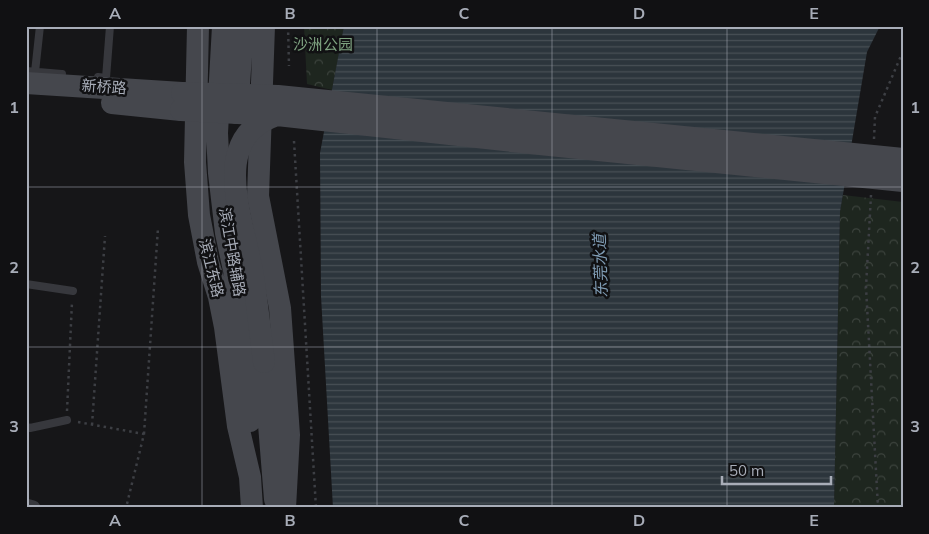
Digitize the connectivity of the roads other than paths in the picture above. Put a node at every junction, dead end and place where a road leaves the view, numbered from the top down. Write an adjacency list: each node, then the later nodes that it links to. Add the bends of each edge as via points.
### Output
1 (40, 26): 10 (lane)
2 (110, 26): 9 (lane, via 106,78)
3 (198, 26): 22 (main road, 滨江东路, via 195,162 199,215 225,327 238,426)
4 (223, 26): 13 (main road, 滨江中路辅路)
5 (243, 26): 13 (main road, 滨江中路辅路)
6 (264, 26): 27 (main road, via 258,196 280,308 289,435)
7 (26, 71): 10 (lane)
8 (71, 75): 10 (lane)
9 (88, 76)
10 (31, 77): 12 (main road, 新桥路)
11 (26, 95): 12 (main road, 新桥路)
12 (181, 101): 13 (main road, bridge)
13 (228, 104): 14 (main road, bridge); 15 (main road, bridge, via 278,96); 19 (main road, 滨江中路辅路, via 217,133 218,173 226,233)
14 (277, 115): 16 (main road, bridge); 19 (main road, 滨江中路辅路, bridge, via 253,127 242,141 237,155 242,223 259,312)
15 (903, 159)
16 (903, 181)
17 (26, 284): 18 (lane)
18 (73, 291)
19 (255, 362): 22 (main road, 滨江中路辅路); 26 (main road, 滨江中路辅路)
20 (67, 420): 21 (lane)
21 (26, 427)
22 (250, 477): 25 (main road, 滨江东路)
23 (26, 506): 24 (street)
24 (33, 508)
25 (252, 508)
26 (276, 508)
27 (285, 508)

